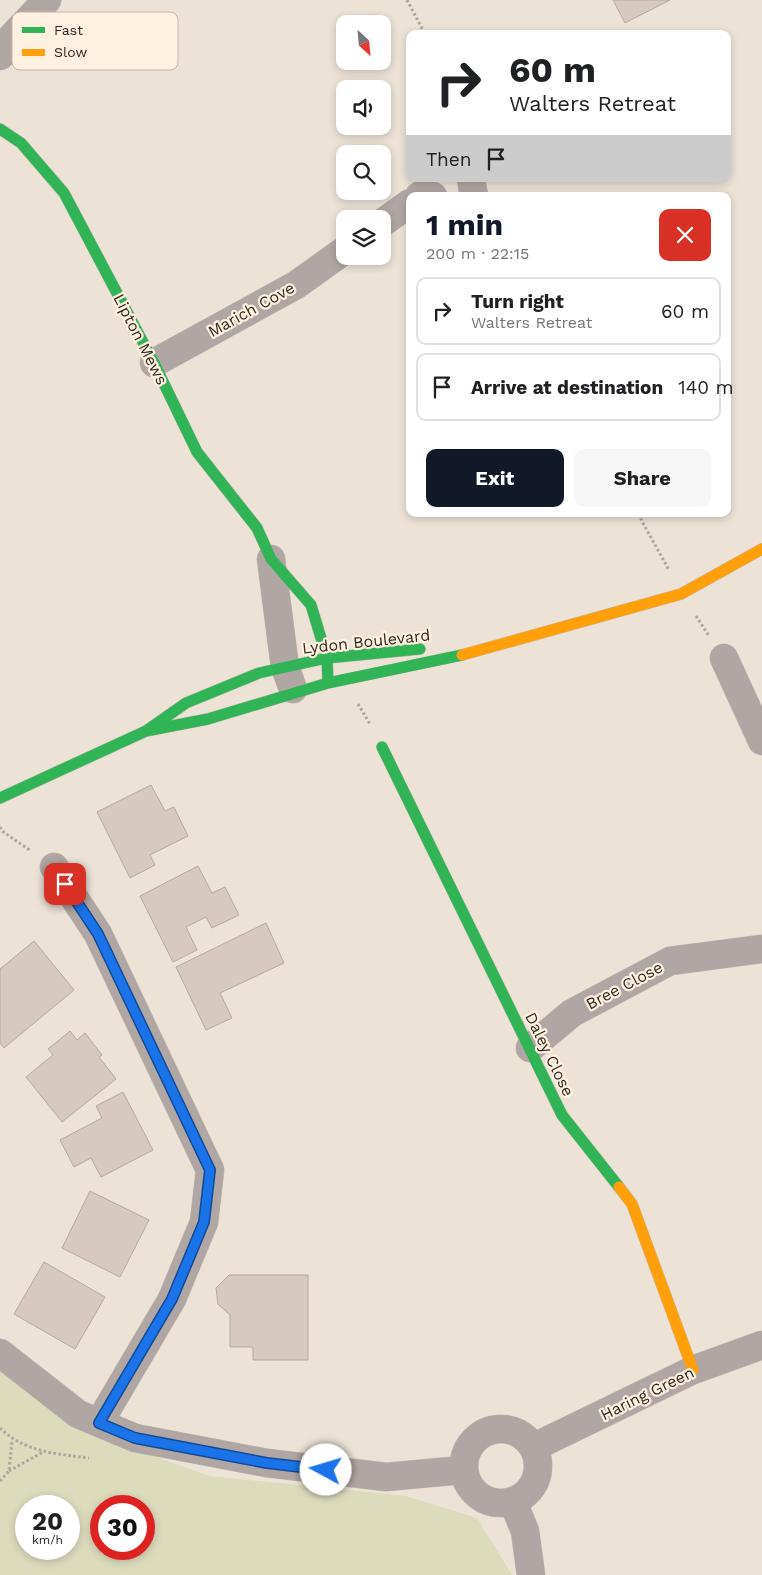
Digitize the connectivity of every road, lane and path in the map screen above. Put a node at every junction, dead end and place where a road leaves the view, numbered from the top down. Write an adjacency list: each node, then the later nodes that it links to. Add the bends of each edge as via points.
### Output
1 (47, 0): 3 (street)
2 (407, 0): 4 (path)
3 (36, 12)
4 (423, 30)
5 (12, 37): 6 (street, via 3,46)
6 (0, 56)
7 (0, 129): 11 (street, Lipton Mews, via 20,143 64,193)
8 (406, 206): 9 (street)
9 (391, 217)
10 (336, 256): 11 (street, Marich Cove, via 296,285)
11 (154, 363): 13 (street, Lipton Mews, via 198,452 257,528)
12 (762, 549): 14 (street, Lydon Boulevard, via 681,594)
13 (271, 559): 15 (street, Lipton Mews, via 311,605); 17 (street, Lipton Mews)
14 (484, 650): 15 (street, Lydon Boulevard, via 413,649); 18 (street, Lydon Boulevard)
15 (327, 658): 17 (street, Lydon Boulevard); 18 (street, Lipton Mews)
16 (724, 658): 21 (street)
17 (285, 667): 19 (street, Lipton Mews); 20 (street, Lydon Boulevard, via 259,673 186,703)
18 (328, 683): 19 (street, Lydon Boulevard)
19 (294, 693): 20 (street, Lydon Boulevard, via 208,719)
20 (146, 731): 23 (street, Lydon Boulevard)
21 (762, 741)
22 (382, 747): 27 (street, Daley Close)
23 (0, 798)
24 (0, 827): 25 (path, via 2,832)
25 (54, 867): 31 (street, via 98,934 210,1170 204,1222 172,1299)
26 (762, 949): 27 (street, Bree Close, via 670,960 572,1013)
27 (530, 1048): 30 (street, Daley Close, via 562,1114 632,1204)
28 (762, 1344): 30 (street, Haring Green)
29 (0, 1353): 31 (street, via 78,1414)
30 (693, 1370): 34 (street, Haring Green)
31 (99, 1423): 37 (street, via 135,1438 267,1463 386,1477)
32 (0, 1428): 33 (path)
33 (12, 1441): 35 (path); 38 (path)
34 (534, 1447): 37 (street, via 512,1429 485,1431 470,1442); 40 (street, via 539,1469 528,1492)
35 (43, 1452): 36 (path); 38 (path)
36 (89, 1458)
37 (462, 1470): 40 (street, via 469,1488 488,1502)
38 (9, 1471): 39 (path)
39 (0, 1481)
40 (514, 1502): 41 (street, via 525,1532)
41 (531, 1575)

